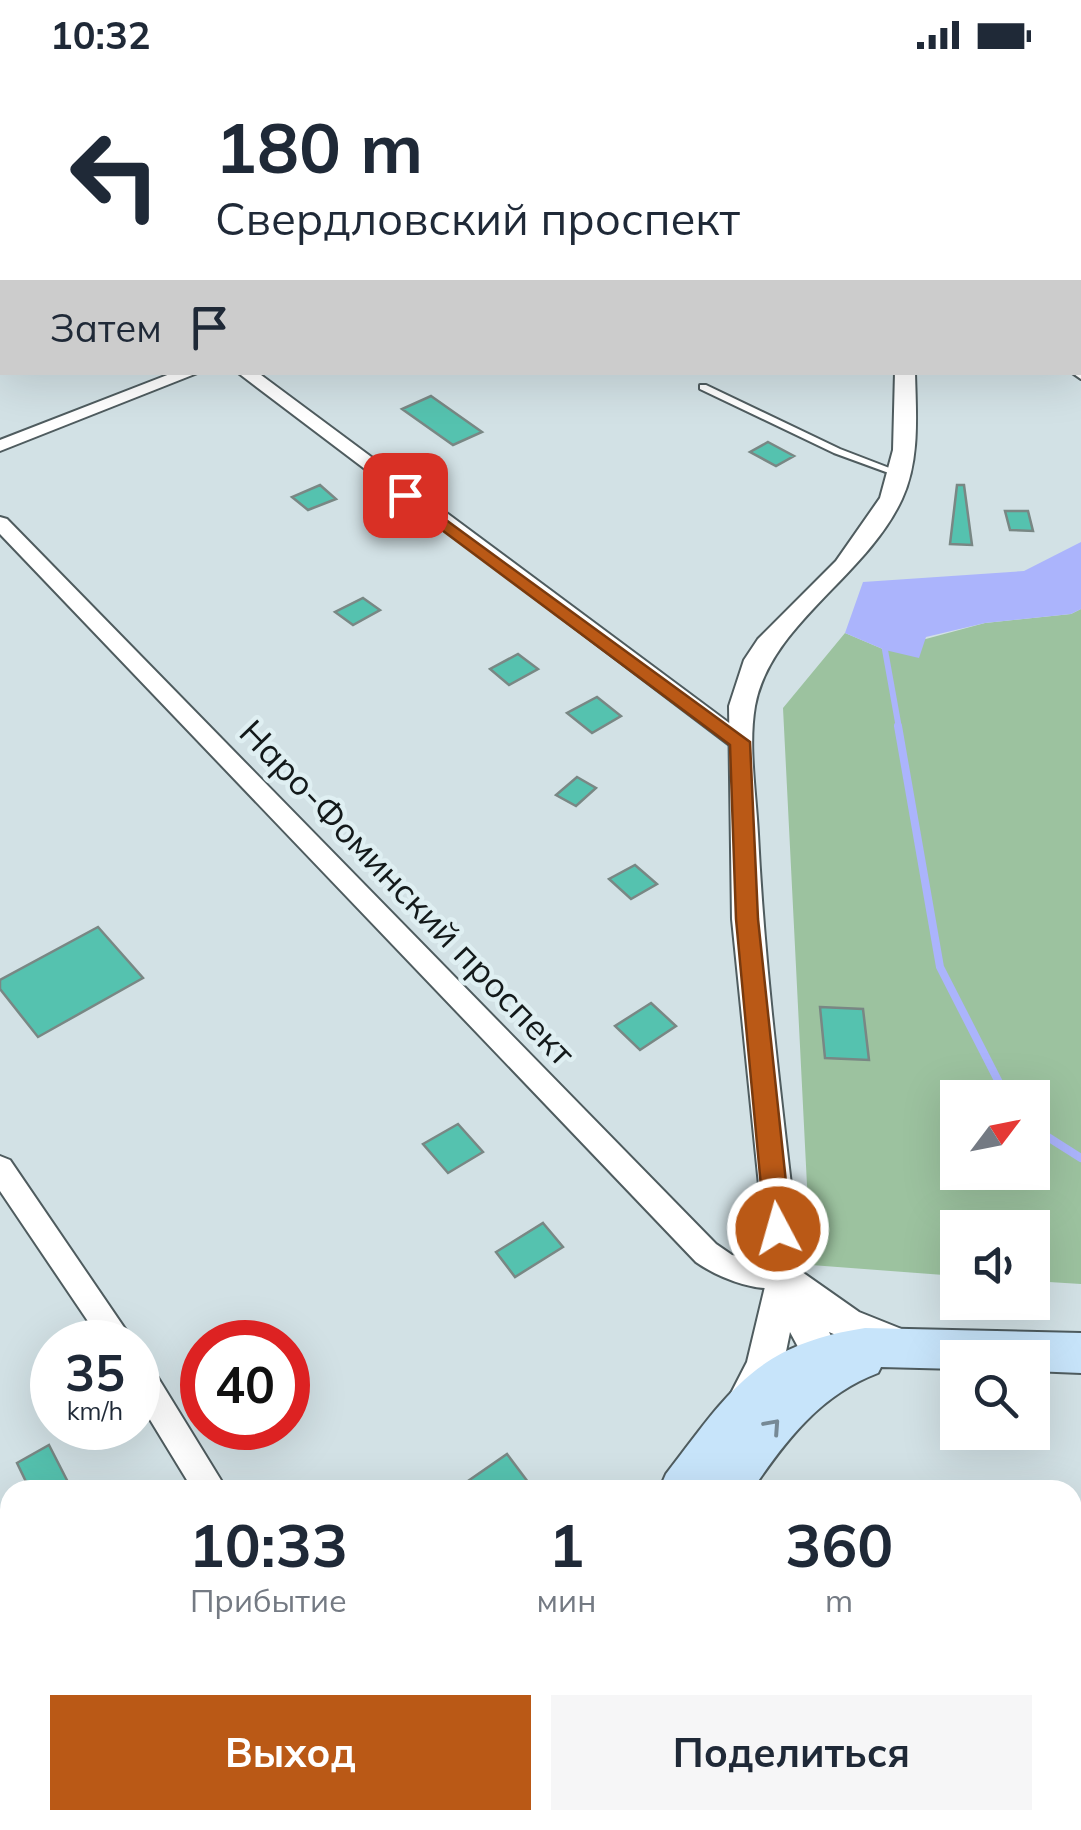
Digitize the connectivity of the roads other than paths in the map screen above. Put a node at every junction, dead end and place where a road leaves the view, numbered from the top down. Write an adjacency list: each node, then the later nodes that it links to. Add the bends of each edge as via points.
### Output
1 (184, 375): 5 (street)
2 (249, 375): 8 (street)
3 (905, 375): 6 (street)
4 (703, 386): 6 (lane)
5 (0, 446)
6 (900, 474): 8 (street, via 857,549 757,660 742,706)
7 (0, 523): 10 (street, Наро-Фоминский проспект, via 706,1253 726,1266)
8 (740, 742): 10 (street, via 747,919)
9 (0, 1168): 11 (street)
10 (784, 1276): 12 (street, via 846,1324); 14 (street); 16 (street, via 765,1366)
11 (103, 1320)
12 (907, 1347): 13 (main road); 14 (main road)
13 (1081, 1353)
14 (827, 1363): 16 (main road, via 770,1382); 19 (main road, one-way to 14)
15 (160, 1408): 17 (street)
16 (734, 1418): 18 (main road)
17 (205, 1480)
18 (689, 1480)
19 (733, 1480)

